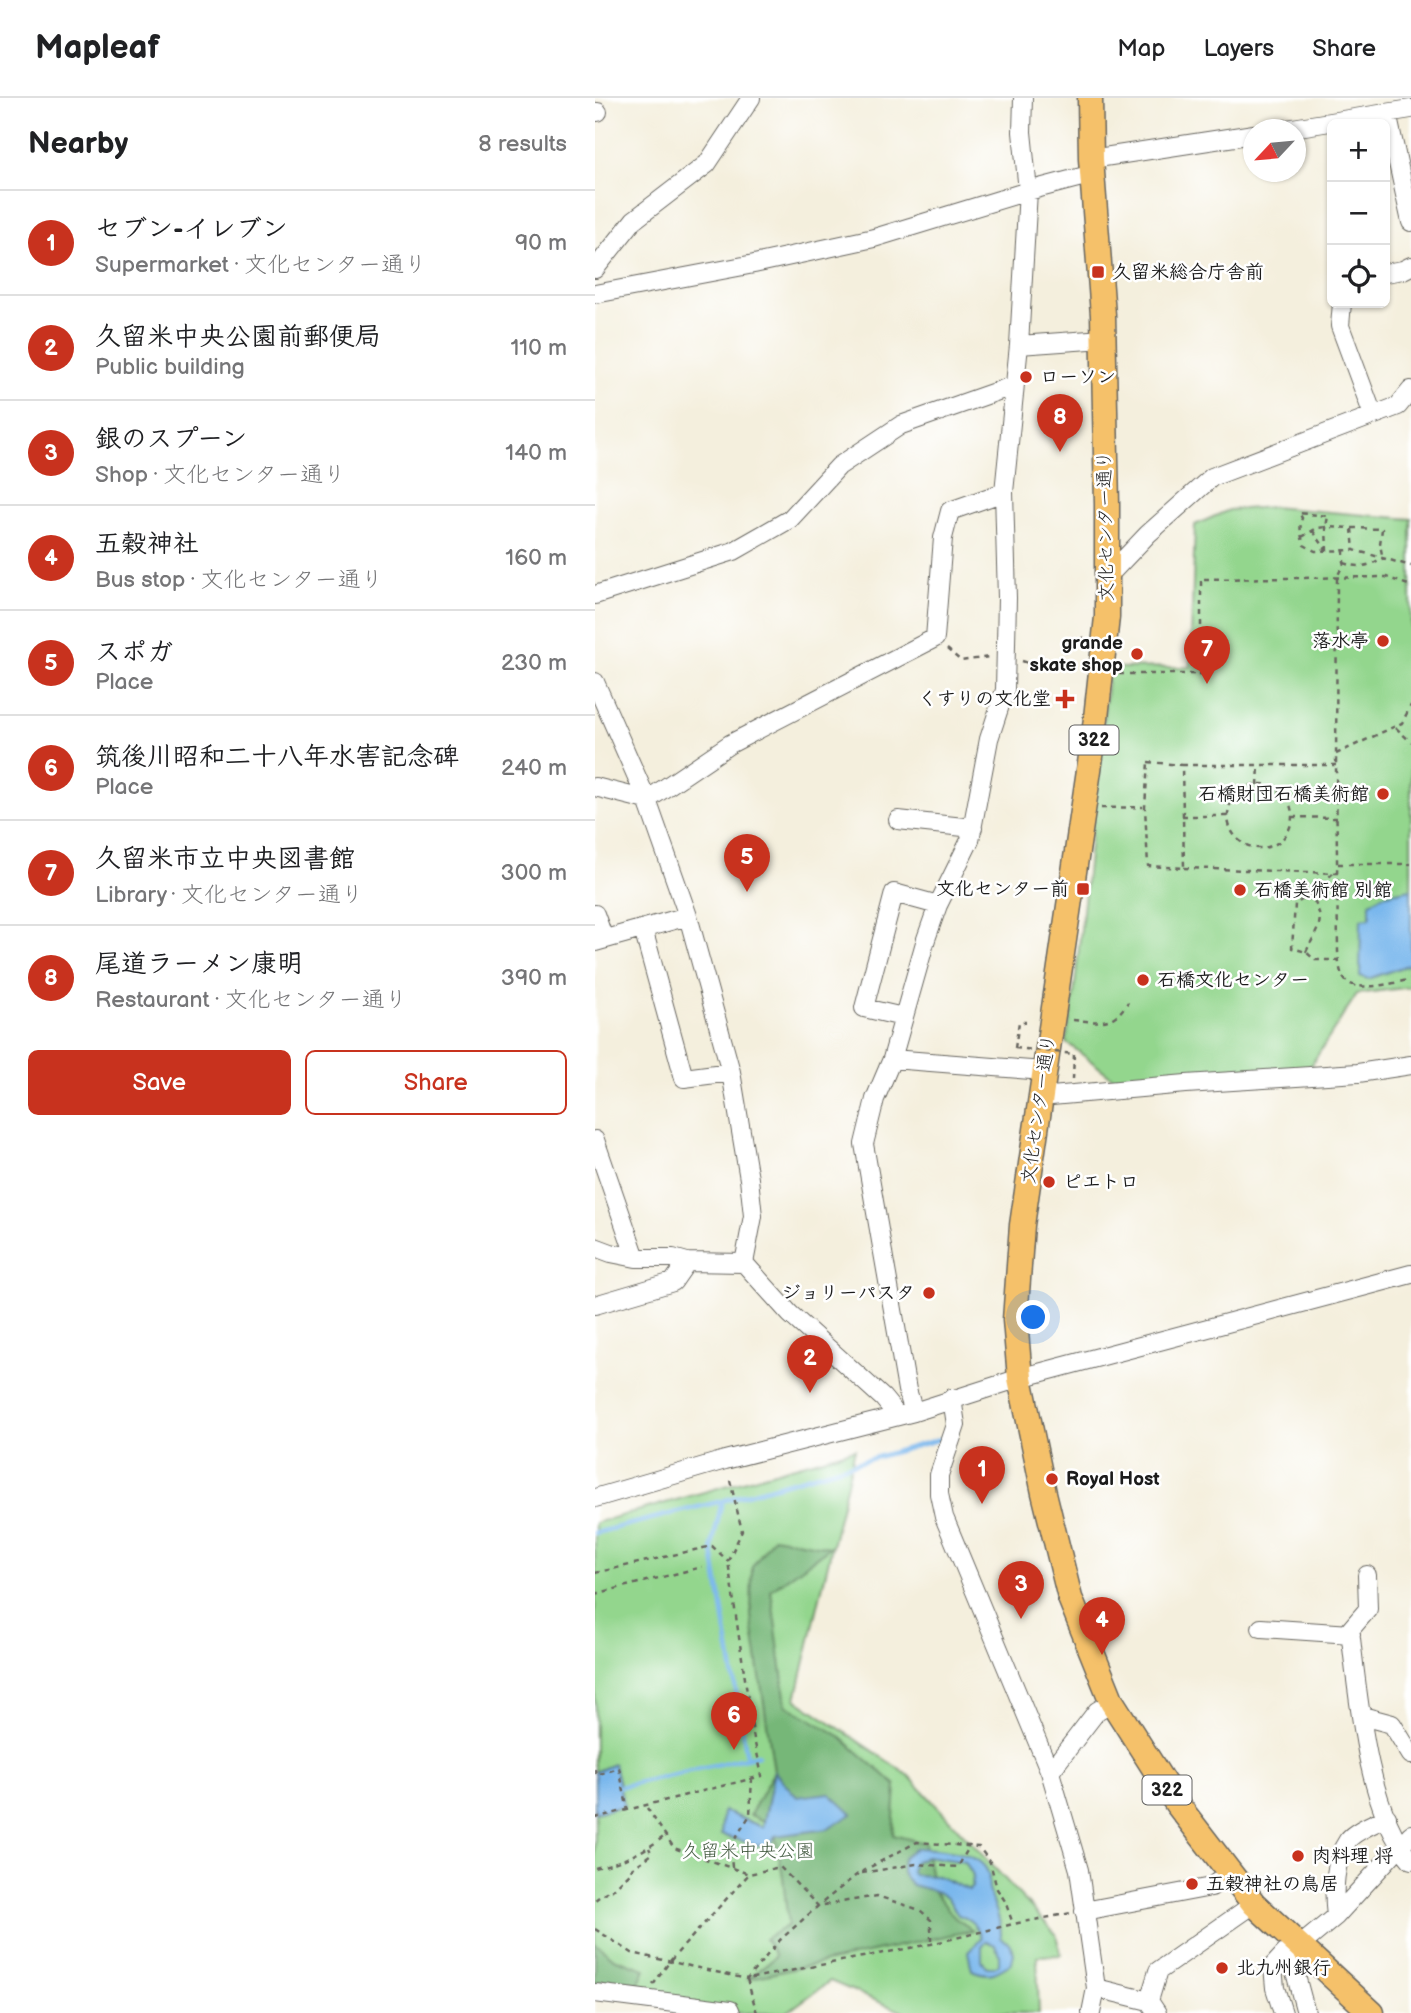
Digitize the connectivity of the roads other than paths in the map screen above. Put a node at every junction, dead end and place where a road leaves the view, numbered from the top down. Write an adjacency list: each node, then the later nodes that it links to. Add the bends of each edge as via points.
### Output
1 (751, 98): 11 (street, via 707,164 634,220)
2 (1023, 98): 8 (street)
3 (1090, 98): 7 (highway, 文化センター通り / 322)
4 (1401, 108): 5 (street); 9 (street)
5 (1306, 125)
6 (1243, 136): 7 (street)
7 (1092, 166): 8 (street); 15 (highway, 文化センター通り / 322)
8 (1028, 191): 13 (street, via 874,238); 16 (street)
9 (1411, 222)
10 (1411, 266): 12 (street)
11 (595, 269)
12 (1390, 272)
13 (595, 294)
14 (1342, 308): 19 (street, via 1340,326)
15 (1104, 339): 16 (street); 21 (highway, 文化センター通り / 322)
16 (1019, 345): 17 (street)
17 (1016, 385): 20 (street); 22 (street, via 901,425 839,466 790,519 734,551)
18 (1411, 390): 19 (street, via 1398,407)
19 (1373, 415): 21 (street, via 1212,477)
20 (1004, 492): 25 (street, via 950,511 943,538 935,638 730,744); 27 (street, via 1005,690 989,739)
21 (1108, 576): 36 (highway, 文化センター通り / 322, via 1094,736)
22 (595, 595)
23 (595, 682): 25 (street)
24 (595, 787): 25 (street)
25 (647, 800): 30 (street)
26 (898, 820): 27 (street)
27 (973, 828): 28 (street)
28 (938, 905): 33 (street); 33 (street, via 894,893 864,1008)
29 (595, 914): 32 (street)
30 (688, 916): 31 (street); 37 (street)
31 (643, 929): 32 (street); 37 (street, via 684,1078)
32 (599, 941)
33 (903, 1017): 34 (street)
34 (892, 1059): 36 (street); 48 (street, via 863,1144 907,1390)
35 (1411, 1065): 38 (street)
36 (1044, 1071): 38 (highway, 文化センター通り / 322)
37 (731, 1072): 43 (street, via 753,1216)
38 (1040, 1097): 46 (highway, 文化センター通り / 322, via 1017,1279)
39 (595, 1140): 41 (street)
40 (595, 1247): 41 (street)
41 (636, 1258): 42 (street)
42 (687, 1262): 43 (street); 45 (street, via 673,1282)
43 (744, 1264): 48 (street, via 790,1314 883,1398)
44 (1411, 1274): 46 (street)
45 (595, 1305)
46 (1020, 1378): 47 (street); 53 (highway, 文化センター通り / 322, via 1070,1598)
47 (952, 1398): 48 (street); 56 (street, via 956,1425 939,1475 944,1517)
48 (906, 1413): 49 (street)
49 (595, 1498)
50 (1367, 1575): 52 (street, via 1368,1609)
51 (1261, 1628): 52 (street)
52 (1350, 1634): 54 (street)
53 (1112, 1702): 56 (street, via 1097,1711); 59 (highway, 文化センター通り / 322, via 1177,1804)
54 (1362, 1716): 55 (street, via 1392,1724); 57 (street, via 1368,1762)
55 (1411, 1755)
56 (1049, 1772): 61 (street, via 1079,1870)
57 (1387, 1817): 58 (street); 62 (street, via 1350,1838 1342,1853 1333,1893)
58 (1407, 1847): 62 (street)
59 (1229, 1873): 60 (highway, 文化センター通り / 322); 61 (street, via 1211,1887)
60 (1254, 1904): 63 (highway, 文化センター通り / 322); 66 (street, via 1158,1971)
61 (1084, 1911): 64 (street)
62 (1336, 1916): 63 (street)
63 (1301, 1945): 69 (street, via 1273,1966); 70 (street, via 1295,1972); 71 (highway, 文化センター通り / 322)
64 (1095, 1988): 66 (street); 68 (street)
65 (595, 1993): 67 (street)
66 (1153, 2007)
67 (731, 2013)
68 (1091, 2013)
69 (1283, 2013)
70 (1306, 2013)
71 (1373, 2013)

